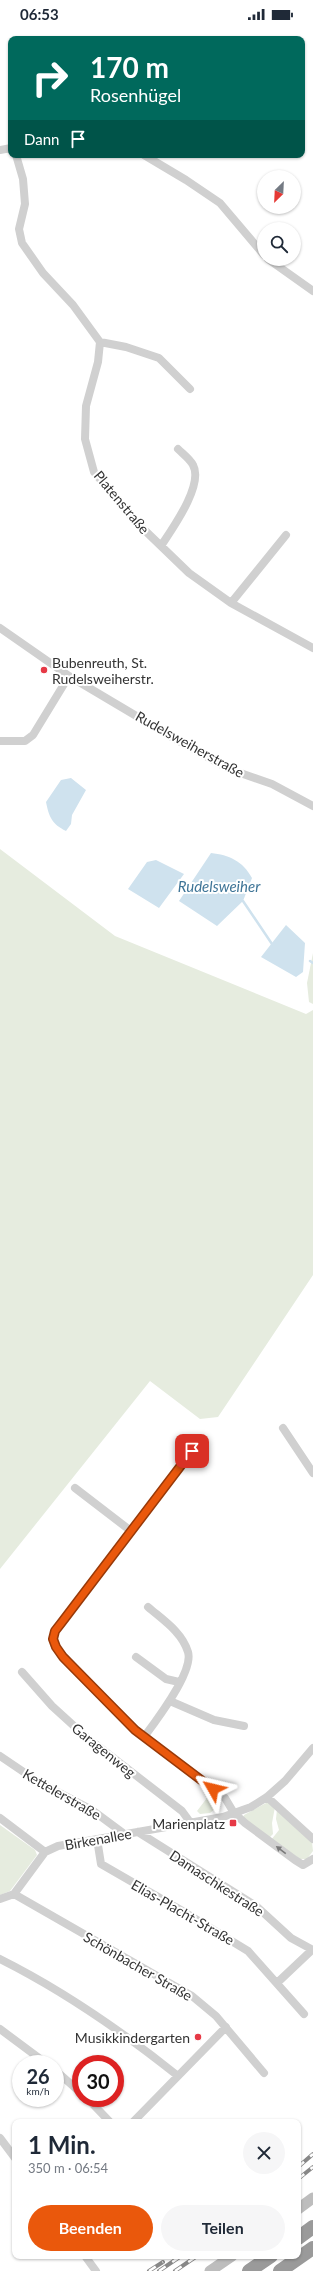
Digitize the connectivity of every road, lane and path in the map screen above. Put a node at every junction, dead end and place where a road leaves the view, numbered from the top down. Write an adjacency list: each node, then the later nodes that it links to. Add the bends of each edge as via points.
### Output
1 (17, 158): 6 (street, via 23,179 25,204 19,229 22,243 43,274 73,305)
2 (149, 158): 3 (street, via 220,203)
3 (257, 247)
4 (278, 266): 5 (street)
5 (313, 291)
6 (100, 342): 7 (street, via 159,358); 10 (street, Platenstraße, via 98,362 86,406 85,439 94,472 133,519)
7 (190, 389)
8 (178, 449): 10 (street, via 194,466 195,484 190,498)
9 (286, 535): 11 (street)
10 (161, 546): 11 (street, Platenstraße, via 189,573)
11 (231, 603): 13 (street, Platenstraße)
12 (0, 628): 14 (street, Rudelsweiherstraße)
13 (313, 648)
14 (69, 676): 15 (street, via 33,735 25,741); 16 (street, Rudelsweiherstraße, via 229,768 272,784)
15 (0, 741)
16 (313, 806)
17 (283, 1428): 19 (street)
18 (192, 1451): 21 (street)
19 (313, 1473)
20 (75, 1488): 21 (street)
21 (131, 1531): 28 (street, via 55,1631 53,1639 56,1647 81,1676)
22 (148, 1607): 25 (street, via 175,1630 189,1653 189,1663)
23 (136, 1657): 25 (street, via 166,1679)
24 (22, 1672): 34 (street, Garagenweg, via 52,1706 85,1736 182,1811)
25 (180, 1682): 26 (street)
26 (170, 1701): 27 (street, via 214,1720); 28 (street)
27 (244, 1726)
28 (144, 1737): 32 (street, via 225,1798)
29 (313, 1748): 31 (street, Birkenallee, via 285,1781)
30 (0, 1756): 36 (street, Kettelerstraße, via 36,1781 102,1816)
31 (267, 1797): 32 (street, Birkenallee); 38 (street)
32 (234, 1813): 34 (street, Birkenallee); 40 (street, one-way to 32, via 303,1865 294,1860)
33 (0, 1818): 39 (street)
34 (190, 1822): 35 (street, Birkenallee)
35 (138, 1832): 36 (street, Birkenallee); 43 (street, Damaschkestraße, via 256,1906 291,1938)
36 (123, 1833): 37 (street, Birkenallee)
37 (97, 1839): 39 (street, Birkenallee, via 58,1846); 45 (street, Elias-Placht-Straße, via 101,1864 242,1947 254,1956)
38 (313, 1839)
39 (45, 1852): 41 (street, Birkenallee)
40 (313, 1859)
41 (14, 1894): 42 (street); 47 (street, Schönbacher Straße, via 179,1988)
42 (0, 1899)
43 (312, 1950): 45 (street)
44 (0, 1959): 51 (street, via 36,1978 114,2028)
45 (277, 1983): 46 (street, Elias-Placht-Straße)
46 (304, 2014)
47 (226, 2027): 50 (street, Schönbacher Straße); 51 (street)
48 (0, 2029): 49 (street)
49 (35, 2055)
50 (264, 2073)
51 (178, 2076): 56 (street)
52 (64, 2078): 53 (street)
53 (72, 2085)
54 (96, 2107): 55 (street)
55 (107, 2119)
56 (136, 2119)
57 (0, 2138): 58 (street)
58 (12, 2154)
59 (313, 2198): 60 (main road)
60 (301, 2207)
61 (313, 2227): 62 (highway)
62 (301, 2236)
63 (313, 2248): 64 (highway)
64 (301, 2256)
65 (87, 2259): 69 (street)
66 (228, 2259): 70 (main road)
67 (267, 2259): 71 (highway)
68 (297, 2259): 72 (highway)
69 (96, 2271)
70 (210, 2271)
71 (249, 2271)
72 (280, 2271)

